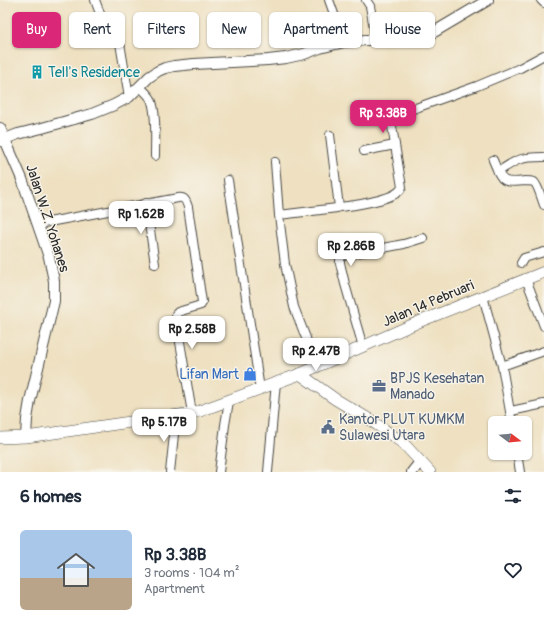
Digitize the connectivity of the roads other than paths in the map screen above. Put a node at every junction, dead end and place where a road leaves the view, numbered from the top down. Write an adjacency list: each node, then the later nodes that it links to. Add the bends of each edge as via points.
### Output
1 (95, 0): 13 (street, via 102,19 120,43)
2 (329, 0): 7 (street)
3 (366, 0): 8 (street)
4 (488, 0): 9 (street)
5 (541, 0): 6 (street)
6 (544, 4)
7 (333, 12)
8 (371, 12)
9 (435, 31)
10 (322, 48): 12 (street, via 286,58 174,66 158,71)
11 (544, 55): 14 (street, via 477,86 413,109)
12 (140, 87): 13 (street); 21 (street, via 150,98 154,108)
13 (129, 97): 18 (street, via 92,114)
14 (370, 120)
15 (391, 120): 19 (street)
16 (0, 128): 18 (street, Jalan W.Z. Yohanes)
17 (330, 136): 29 (street)
18 (2, 139): 31 (street, Jalan W.Z. Yohanes, via 19,172)
19 (394, 145): 20 (street); 29 (street, via 401,190 377,200)
20 (364, 151)
21 (154, 156)
22 (544, 157): 25 (street, via 518,160)
23 (493, 160): 25 (street)
24 (275, 162): 30 (street)
25 (498, 172): 28 (street, via 506,181 534,182)
26 (228, 180): 47 (street)
27 (146, 203): 31 (street); 35 (street); 51 (street, via 181,198 188,207 202,305 176,314)
28 (544, 205)
29 (339, 207): 30 (street)
30 (279, 215): 43 (street, via 294,307)
31 (38, 224): 54 (street, Jalan W.Z. Yohanes, via 52,269 54,291 52,312 30,401)
32 (423, 238): 40 (street, via 340,258 346,290)
33 (544, 252): 34 (street, via 524,258)
34 (521, 263)
35 (155, 264)
36 (544, 272): 37 (main road, Jalan 14 Pebruari)
37 (526, 279): 38 (main road, Jalan 14 Pebruari); 39 (street)
38 (483, 296): 40 (main road, Jalan 14 Pebruari); 42 (street)
39 (544, 326)
40 (363, 347): 43 (main road, Jalan 14 Pebruari)
41 (544, 351): 42 (street)
42 (502, 366): 50 (street)
43 (316, 367): 44 (main road, Jalan 14 Pebruari); 46 (main road)
44 (300, 374): 45 (main road, Jalan 14 Pebruari); 46 (main road)
45 (276, 382): 47 (main road, Jalan 14 Pebruari); 60 (street)
46 (319, 388): 57 (main road, via 388,432 404,444)
47 (260, 389): 48 (main road, Jalan 14 Pebruari)
48 (229, 401): 51 (main road, Jalan 14 Pebruari); 59 (street)
49 (544, 404): 50 (street)
50 (511, 411): 53 (street)
51 (192, 412): 52 (main road, Jalan 14 Pebruari)
52 (176, 416): 54 (main road, Jalan 14 Pebruari); 58 (street)
53 (511, 416)
54 (26, 437): 55 (main road, Jalan 14 Pebruari)
55 (0, 438)
56 (518, 460): 63 (street)
57 (420, 462): 61 (street); 62 (main road)
58 (170, 472)
59 (219, 472)
60 (268, 472)
61 (412, 472)
62 (430, 472)
63 (520, 472)

